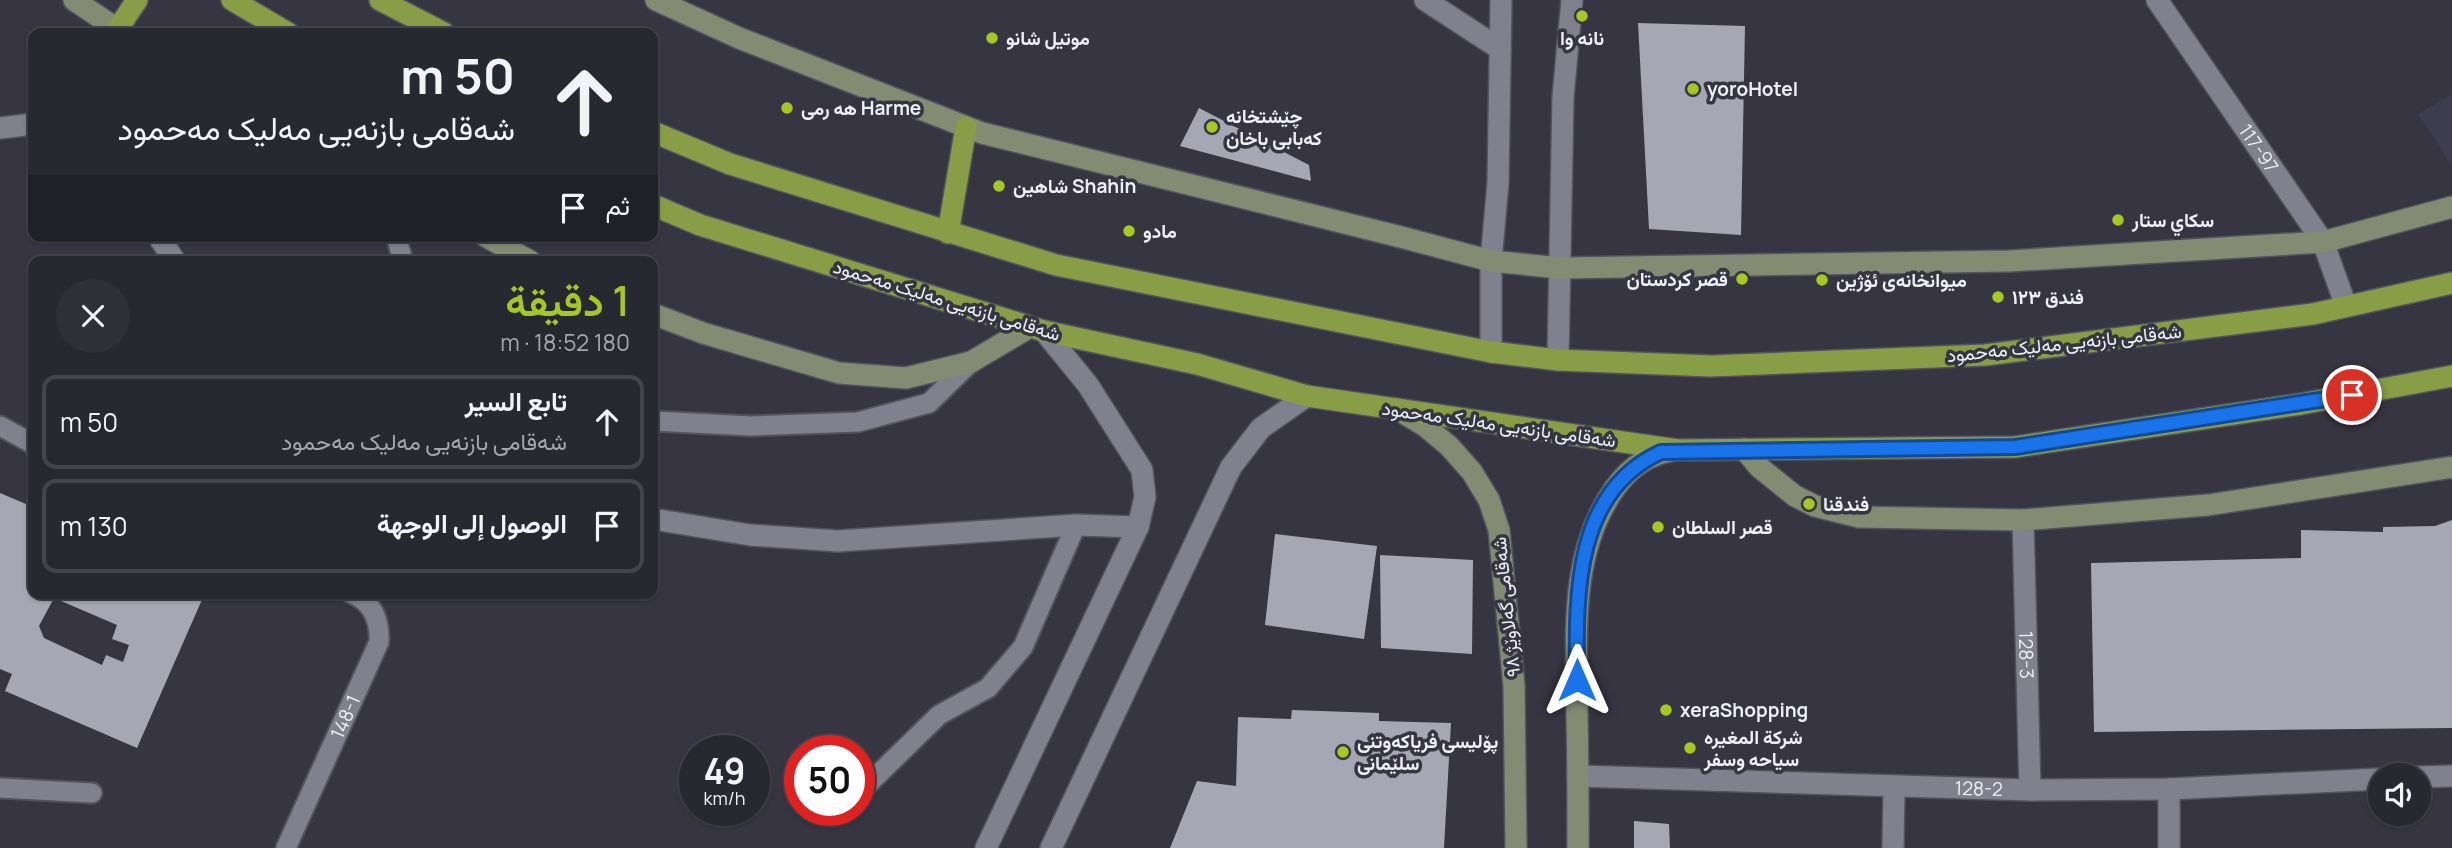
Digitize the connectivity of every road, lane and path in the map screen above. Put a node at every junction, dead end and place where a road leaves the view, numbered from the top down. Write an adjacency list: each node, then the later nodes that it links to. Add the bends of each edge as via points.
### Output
1 (74, 0): 11 (main road)
2 (137, 0): 12 (highway)
3 (232, 0): 13 (highway)
4 (380, 0): 14 (highway)
5 (656, 0): 10 (main road)
6 (1425, 0): 15 (street)
7 (1500, 0): 15 (street)
8 (1572, 0): 27 (street, via 1563,97)
9 (2157, 0): 24 (street, 117-97)
10 (687, 7): 17 (main road, via 739,38)
11 (114, 28)
12 (122, 28)
13 (280, 28)
14 (434, 28)
15 (1500, 49): 26 (street)
16 (28, 125): 18 (street)
17 (966, 127): 22 (highway); 26 (main road)
18 (0, 128)
19 (658, 134): 22 (highway, شەقامی بازنەیی مەلیک مەحمود, via 730,164)
20 (658, 207): 31 (highway, شەقامی بازنەیی مەلیک مەحمود, via 700,225)
21 (2452, 207): 24 (main road)
22 (948, 233): 32 (highway, شەقامی بازنەیی مەلیک مەحمود, via 1056,265)
23 (496, 242): 25 (main road)
24 (2323, 242): 27 (main road, via 2009,261); 29 (street, 117-97)
25 (521, 256)
26 (1492, 261): 27 (main road); 32 (street)
27 (1560, 268): 33 (street)
28 (2452, 283): 29 (highway, شەقامی بازنەیی مەلیک مەحمود)
29 (2346, 306): 33 (highway, شەقامی بازنەیی مەلیک مەحمود, via 2314,314 1985,355 1711,366)
30 (658, 316): 34 (main road, via 839,373 906,378)
31 (1037, 329): 34 (main road); 36 (highway, شەقامی بازنەیی مەلیک مەحمود, via 1197,364); 47 (street, via 1088,385 1142,470 1145,497)
32 (1492, 352): 33 (highway, شەقامی بازنەیی مەلیک مەحمود)
33 (1558, 360)
34 (971, 362): 38 (lane, via 929,403 858,422 751,426)
35 (2452, 376): 41 (highway, شەقامی بازنەیی مەلیک مەحمود, via 2015,447)
36 (1307, 396): 37 (highway, شەقامی بازنەیی مەلیک مەحمود); 61 (street, via 1261,428 1231,467)
37 (1397, 409): 42 (highway, شەقامی بازنەیی مەلیک مەحمود); 62 (main road, شەقامی گەلاوێژ ٩٨, via 1449,446 1472,472 1489,500 1499,530 1514,686)
38 (658, 421)
39 (0, 426): 40 (lane)
40 (28, 441)
41 (1744, 449): 42 (highway, شەقامی بازنەیی مەلیک مەحمود); 45 (main road, via 1795,496 1837,513)
42 (1678, 450): 49 (main road, via 1644,459 1623,477 1605,502 1590,537 1577,607)
43 (2452, 467): 45 (main road, via 2208,505)
44 (658, 520): 46 (street, via 750,535 838,541)
45 (2023, 520): 57 (street, 128-3)
46 (1076, 525): 47 (street); 51 (lane, via 1023,647 988,688 939,715)
47 (1138, 527): 60 (street)
48 (360, 599): 59 (lane, 148-1, via 376,615 379,642)
49 (1578, 776): 55 (street, 128-2); 63 (main road)
50 (2452, 776): 52 (street)
51 (875, 777)
52 (2431, 777)
53 (2368, 780): 56 (street, 128-2)
54 (0, 788): 58 (lane)
55 (1894, 788): 57 (street, 128-2); 64 (street)
56 (2169, 789): 57 (street, 128-2); 65 (street)
57 (2030, 790)
58 (92, 793)
59 (286, 848)
60 (986, 848)
61 (1051, 848)
62 (1516, 848)
63 (1578, 848)
64 (1893, 848)
65 (2169, 848)

